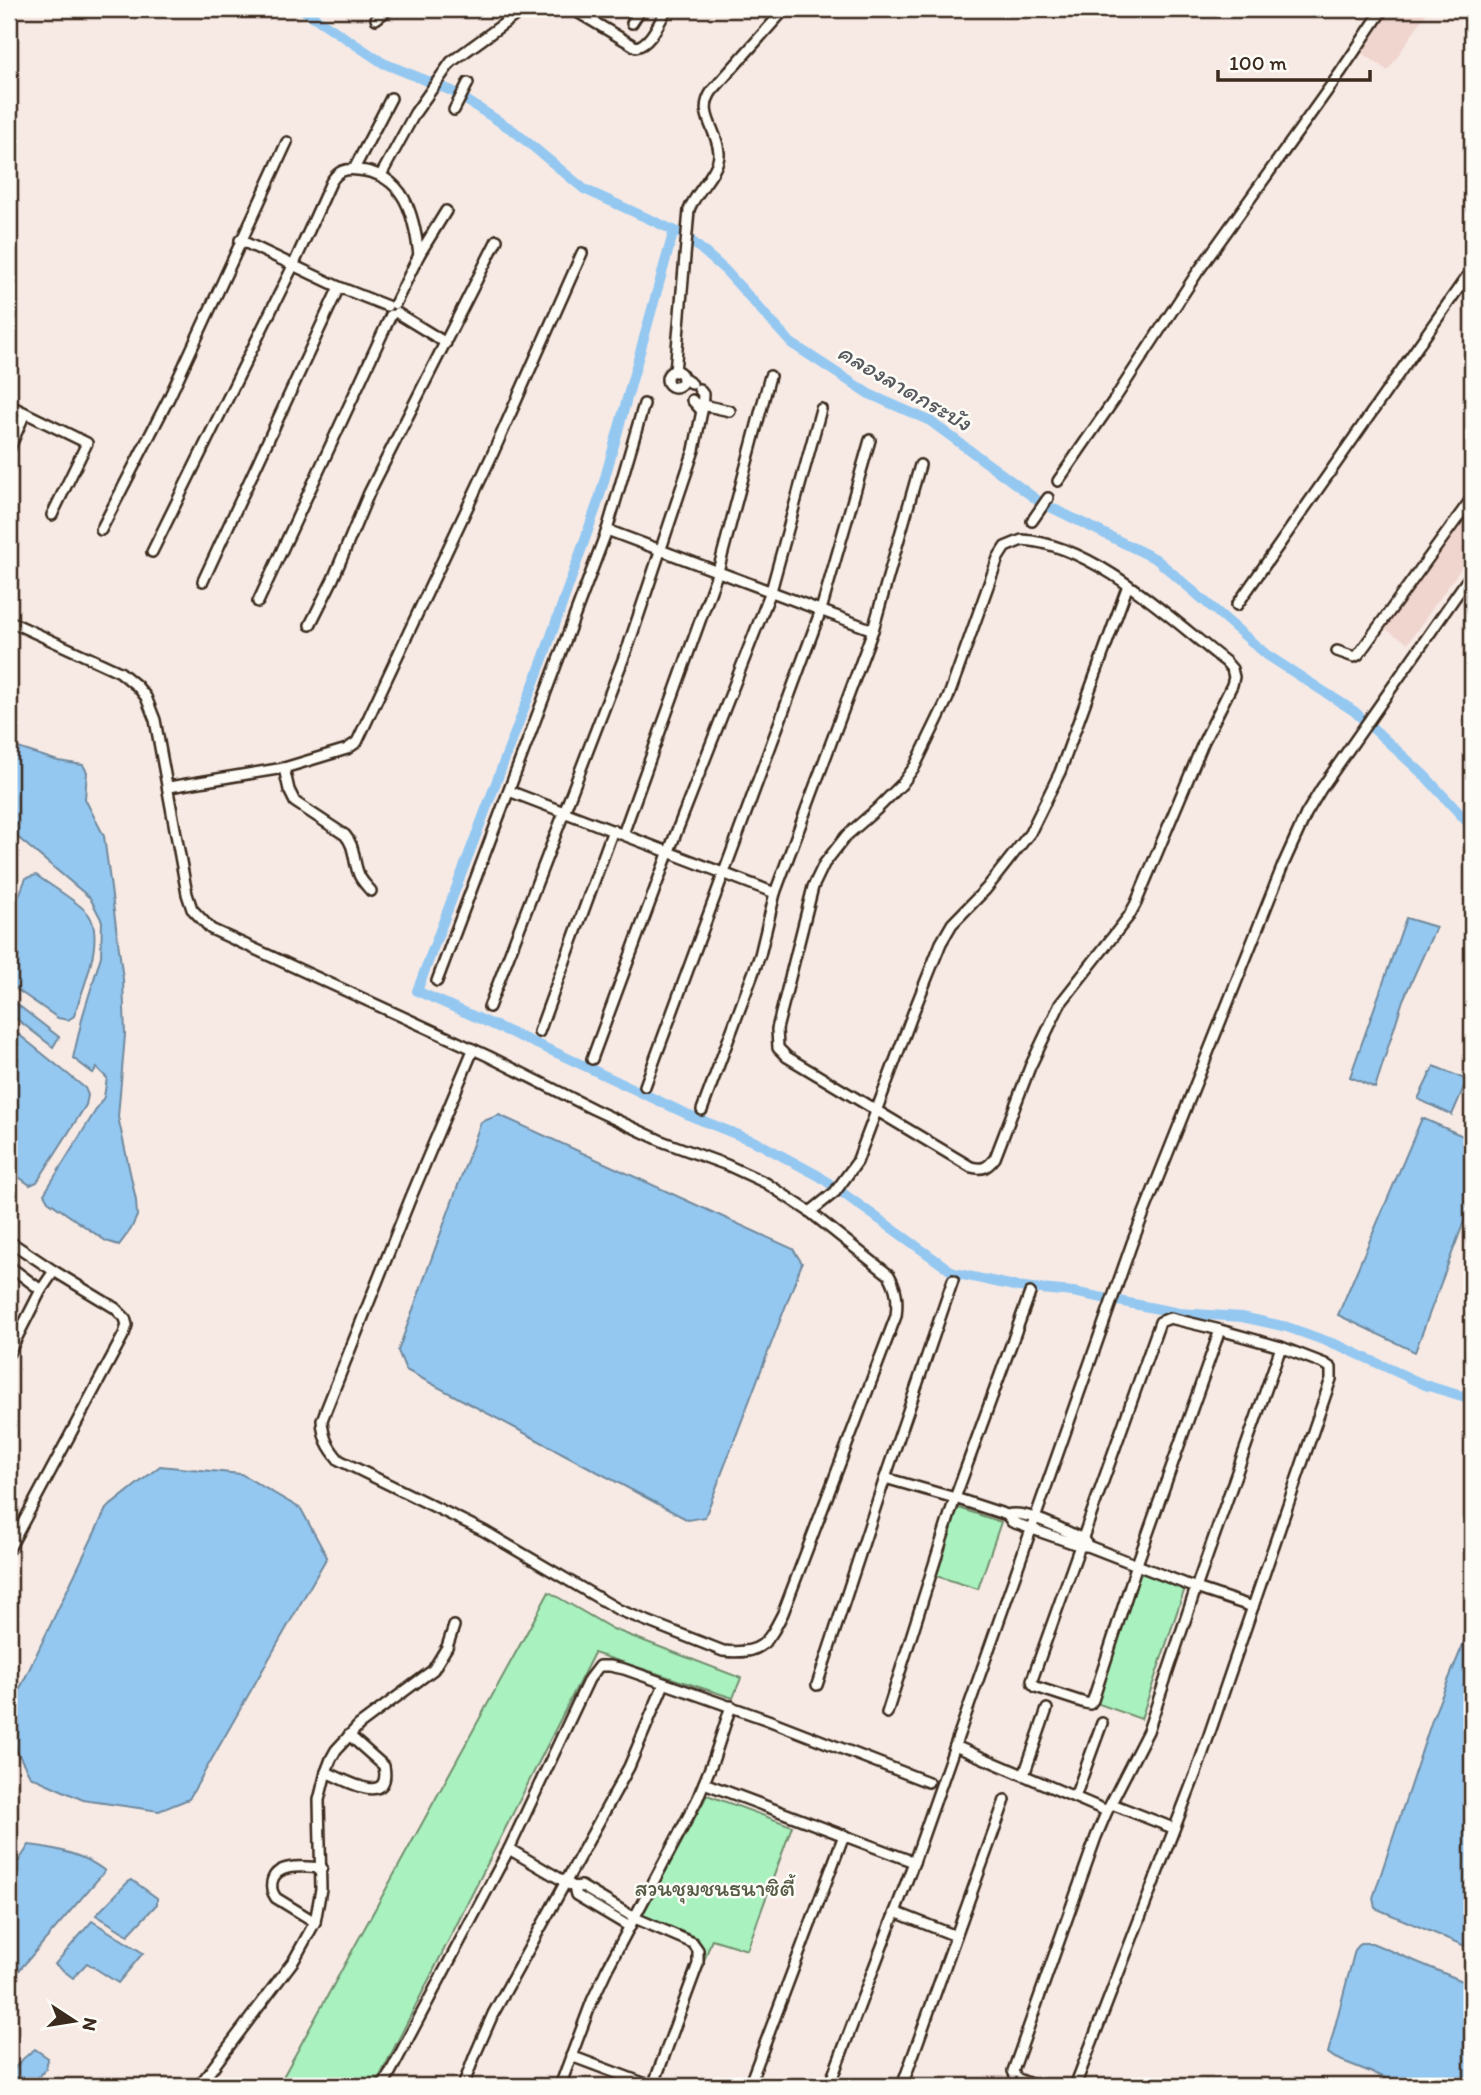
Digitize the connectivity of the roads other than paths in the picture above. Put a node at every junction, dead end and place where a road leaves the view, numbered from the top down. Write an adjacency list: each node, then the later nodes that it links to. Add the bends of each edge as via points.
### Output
1 (389, 9): 8 (street)
2 (524, 9): 15 (street, via 451,62 415,113)
3 (572, 9): 5 (street, via 640,47)
4 (641, 9): 9 (street)
5 (667, 9)
6 (785, 9): 27 (street, via 708,97 705,111 719,160 689,210)
7 (1383, 9): 37 (street)
8 (376, 19)
9 (632, 23)
10 (467, 85): 12 (street)
11 (391, 98): 14 (street)
12 (455, 109)
13 (287, 142): 17 (street)
14 (354, 169): 15 (street); 21 (street, via 341,171 331,182)
15 (381, 176): 20 (street, via 405,198)
16 (446, 211): 20 (street)
17 (240, 240): 21 (street); 42 (street, via 169,398)
18 (497, 240): 25 (street)
19 (582, 253): 58 (street, via 357,742)
20 (419, 255): 24 (street)
21 (293, 266): 23 (street); 45 (street)
22 (1472, 269): 52 (street)
23 (339, 287): 24 (street); 48 (street)
24 (392, 310): 25 (street); 51 (street)
25 (446, 343): 55 (street, via 369,493)
26 (770, 376): 46 (street)
27 (678, 379): 28 (street); 28 (street, via 703,394)
28 (695, 403): 32 (street); 44 (street, via 694,450)
29 (644, 404): 43 (street)
30 (9, 405): 33 (street)
31 (821, 410): 50 (street)
32 (730, 411)
33 (25, 413): 35 (street); 40 (street, via 87,443)
34 (870, 440): 53 (street)
35 (9, 450)
36 (920, 465): 56 (street)
37 (1058, 481)
38 (1048, 498): 41 (street)
39 (1472, 498): 57 (street, via 1358,655)
40 (52, 514)
41 (1032, 521)
42 (101, 530)
43 (607, 530): 44 (street); 60 (street)
44 (661, 549): 46 (street); 61 (street)
45 (152, 552)
46 (718, 571): 50 (street); 62 (street)
47 (1472, 573): 88 (street, via 1306,814 1132,1243)
48 (203, 580)
49 (1128, 585): 74 (street, via 1060,772 1030,833 941,943); 74 (street, via 1045,543 1022,540 1005,547 948,698 915,766 824,864 813,887 777,1029 778,1048); 74 (street, via 1226,662 1234,677 1136,903 1060,1004 990,1164 980,1170 971,1167)
50 (771, 591): 53 (street); 63 (street)
51 (258, 602)
52 (1237, 605)
53 (821, 610): 56 (street); 64 (street)
54 (9, 621): 59 (street, via 120,673 137,686 155,720)
55 (310, 625)
56 (873, 630): 66 (street)
57 (1337, 651)
58 (285, 768): 59 (street); 65 (street, via 295,802 350,840 358,874)
59 (169, 787): 70 (street, via 187,894 192,909 211,929)
60 (509, 791): 61 (street); 67 (street)
61 (565, 812): 62 (street); 68 (street)
62 (618, 832): 63 (street); 69 (street)
63 (669, 852): 64 (street); 71 (street)
64 (724, 872): 66 (street); 72 (street)
65 (371, 891)
66 (775, 893): 73 (street, via 760,955)
67 (438, 981)
68 (489, 1007)
69 (539, 1032)
70 (473, 1050): 75 (street, via 664,1142 766,1183); 75 (street, via 322,1420 328,1447 339,1460 484,1531 619,1610 723,1651 740,1652 765,1644 783,1613 896,1316 896,1287 889,1275)
71 (592, 1059)
72 (645, 1086)
73 (702, 1110)
74 (876, 1111): 75 (street, via 857,1163 835,1192)
75 (810, 1212)
76 (9, 1241): 78 (street)
77 (9, 1266): 80 (street)
78 (54, 1271): 80 (street); 91 (street, via 115,1308 127,1325)
79 (953, 1280): 85 (street)
80 (41, 1290): 84 (street)
81 (1030, 1293): 86 (street)
82 (1220, 1330): 83 (street); 90 (street, via 1170,1318 1160,1322); 92 (street)
83 (1281, 1347): 93 (street); 94 (street, via 1325,1364 1331,1368 1331,1379)
84 (9, 1353)
85 (885, 1478): 86 (street); 97 (street)
86 (955, 1498): 87 (street); 100 (street)
87 (1007, 1515): 88 (street); 89 (street, via 1012,1522)
88 (1035, 1519): 89 (street); 90 (street)
89 (1031, 1529): 90 (street); 103 (street)
90 (1084, 1544): 92 (street); 92 (street, via 1032,1680 1036,1687 1085,1703 1093,1700)
91 (9, 1549)
92 (1137, 1564): 93 (street)
93 (1196, 1588): 94 (street); 110 (street, via 1148,1731)
94 (1253, 1607): 111 (street)
95 (454, 1626): 102 (street, via 433,1670)
96 (664, 1684): 98 (street); 113 (street, via 610,1666 594,1671); 116 (street, via 629,1767)
97 (817, 1685)
98 (731, 1706): 106 (street); 107 (street)
99 (1046, 1709): 105 (street)
100 (887, 1713)
101 (1102, 1723): 108 (street)
102 (349, 1735): 104 (street); 104 (street, via 384,1766 382,1784 367,1790)
103 (955, 1746): 105 (street); 114 (street)
104 (326, 1772): 115 (street, via 319,1800)
105 (1024, 1775): 108 (street)
106 (928, 1782)
107 (704, 1783): 112 (street); 119 (street)
108 (1075, 1797): 110 (street)
109 (1004, 1800): 120 (street)
110 (1109, 1807): 111 (street); 130 (street, via 1013,2071 1016,2078)
111 (1173, 1828): 131 (street)
112 (844, 1835): 114 (street); 127 (street)
113 (509, 1849): 116 (street); 123 (street)
114 (914, 1862): 117 (street)
115 (321, 1868): 118 (street); 118 (street, via 287,1868 273,1878 276,1898)
116 (570, 1884): 119 (street, via 581,1886); 124 (street, via 493,2014)
117 (895, 1912): 120 (street); 128 (street)
118 (315, 1922): 122 (street, via 295,1959)
119 (633, 1922): 121 (street, via 592,2001); 126 (street, via 693,1943 699,1956)
120 (956, 1936): 129 (street)
121 (571, 2056): 125 (street); 126 (street)
122 (199, 2086)
123 (383, 2086)
124 (463, 2086)
125 (560, 2086)
126 (652, 2086)
127 (749, 2086)
128 (829, 2086)
129 (902, 2086)
130 (1035, 2086)
131 (1075, 2086)

